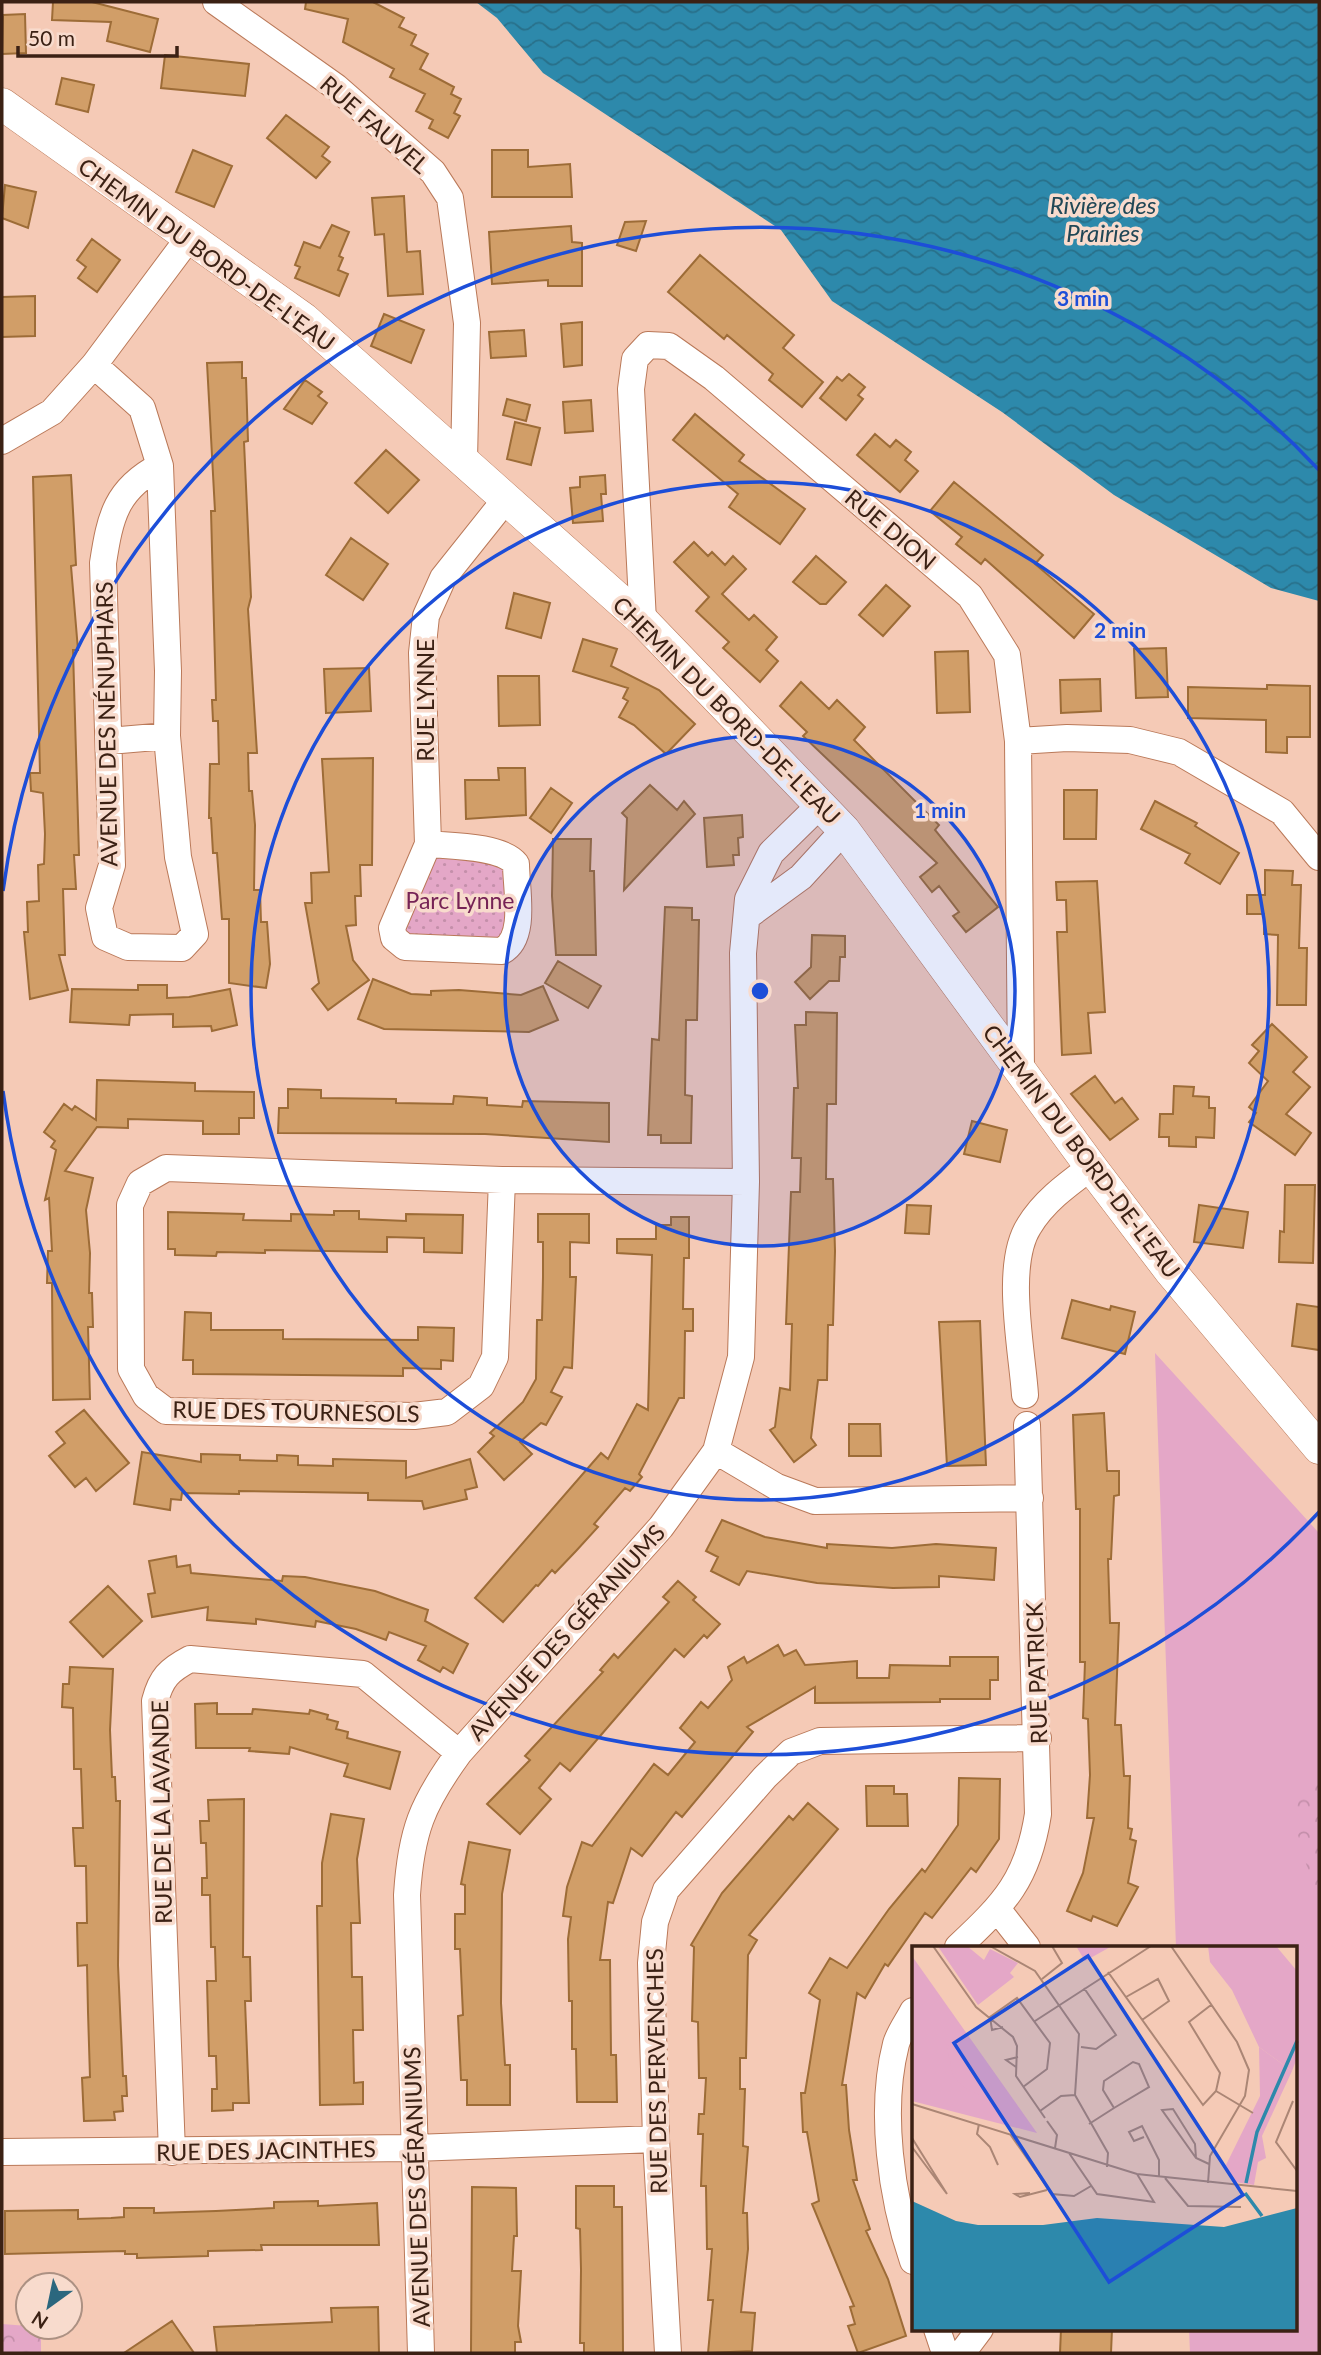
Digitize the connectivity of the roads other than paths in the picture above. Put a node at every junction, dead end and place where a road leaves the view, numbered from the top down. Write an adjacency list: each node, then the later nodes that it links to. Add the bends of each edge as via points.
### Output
1 (216, 2): 6 (street, RUE FAUVEL, via 336,87 433,172 450,198 467,323)
2 (2, 104): 3 (street, CHEMIN DU BORD-DE-L'EAU)
3 (188, 239): 4 (street); 6 (street, CHEMIN DU BORD-DE-L'EAU, via 304,319)
4 (94, 365): 5 (street, via 52,412); 7 (street, AVENUE DES NÉNUPHARS, via 142,408)
5 (2, 441)
6 (464, 460): 8 (street, CHEMIN DU BORD-DE-L'EAU)
7 (160, 467): 10 (street, AVENUE DES NÉNUPHARS); 11 (street, AVENUE DES NÉNUPHARS, via 137,478 110,518 103,563)
8 (506, 499): 9 (street, CHEMIN DU BORD-DE-L'EAU); 15 (street, RUE LYNNE, via 443,578 426,616 422,653)
9 (643, 621): 12 (street, RUE DION, via 631,389 635,359 648,345 669,346 714,378 971,596 1007,655); 13 (street, CHEMIN DU BORD-DE-L'EAU)
10 (167, 736): 11 (street); 11 (street, AVENUE DES NÉNUPHARS, via 178,857 195,934 182,948 128,947 105,937 99,908 112,865)
11 (109, 741)
12 (1018, 741): 16 (street, via 1130,740 1179,752 1282,812); 18 (street, RUE DION)
13 (820, 805): 14 (street, CHEMIN DU BORD-DE-L'EAU); 17 (street, AVENUE DES GÉRANIUMS, via 771,853 748,899)
14 (845, 830): 17 (street, via 801,877); 18 (street, CHEMIN DU BORD-DE-L'EAU)
15 (428, 844): 15 (street, RUE LYNNE, via 391,928 394,938 405,947 502,951 511,946 516,935 516,864 498,852)
16 (1319, 857)
17 (749, 915): 21 (street, AVENUE DES GÉRANIUMS, via 743,953)
18 (1021, 1071): 19 (street, CHEMIN DU BORD-DE-L'EAU)
19 (1091, 1167): 22 (street, via 1043,1207 1019,1246 1016,1273); 24 (street, CHEMIN DU BORD-DE-L'EAU, via 1171,1272)
20 (502, 1180): 20 (street, RUE DES TOURNESOLS, via 166,1168 140,1183 130,1205 131,1369 146,1396 166,1411 414,1416 447,1412 481,1386 495,1357); 21 (street, RUE DES TOURNESOLS)
21 (746, 1182): 25 (street, AVENUE DES GÉRANIUMS, via 741,1356)
22 (1025, 1395)
23 (1027, 1425): 26 (street, RUE PATRICK)
24 (1319, 1448)
25 (716, 1451): 26 (street, via 777,1487 815,1501); 28 (street, AVENUE DES GÉRANIUMS, via 661,1527)
26 (1030, 1498): 27 (street, RUE PATRICK)
27 (1038, 1738): 29 (street, RUE PATRICK, via 1034,1844); 33 (street, RUE DES PERVENCHES, via 820,1741 791,1752 765,1777 666,1890 655,1922 651,1963)
28 (458, 1753): 34 (street, AVENUE DES GÉRANIUMS, via 432,1789 410,1852 407,1895); 36 (street, RUE DE LA LAVANDE, via 363,1674 190,1659 161,1679 155,1701)
29 (998, 1910): 30 (street, RUE PATRICK); 31 (street)
30 (959, 1946)
31 (1026, 1946)
32 (912, 2013): 37 (street, via 896,2043 886,2129)
33 (656, 2139): 34 (street, RUE DES JACINTHES); 41 (street, RUE DES PERVENCHES)
34 (414, 2148): 36 (street, RUE DES JACINTHES); 40 (street, AVENUE DES GÉRANIUMS)
35 (2, 2152): 36 (street, RUE DES JACINTHES)
36 (172, 2152)
37 (911, 2247)
38 (937, 2330): 42 (street)
39 (979, 2330): 43 (street)
40 (421, 2353)
41 (668, 2353)
42 (945, 2353)
43 (962, 2353)

